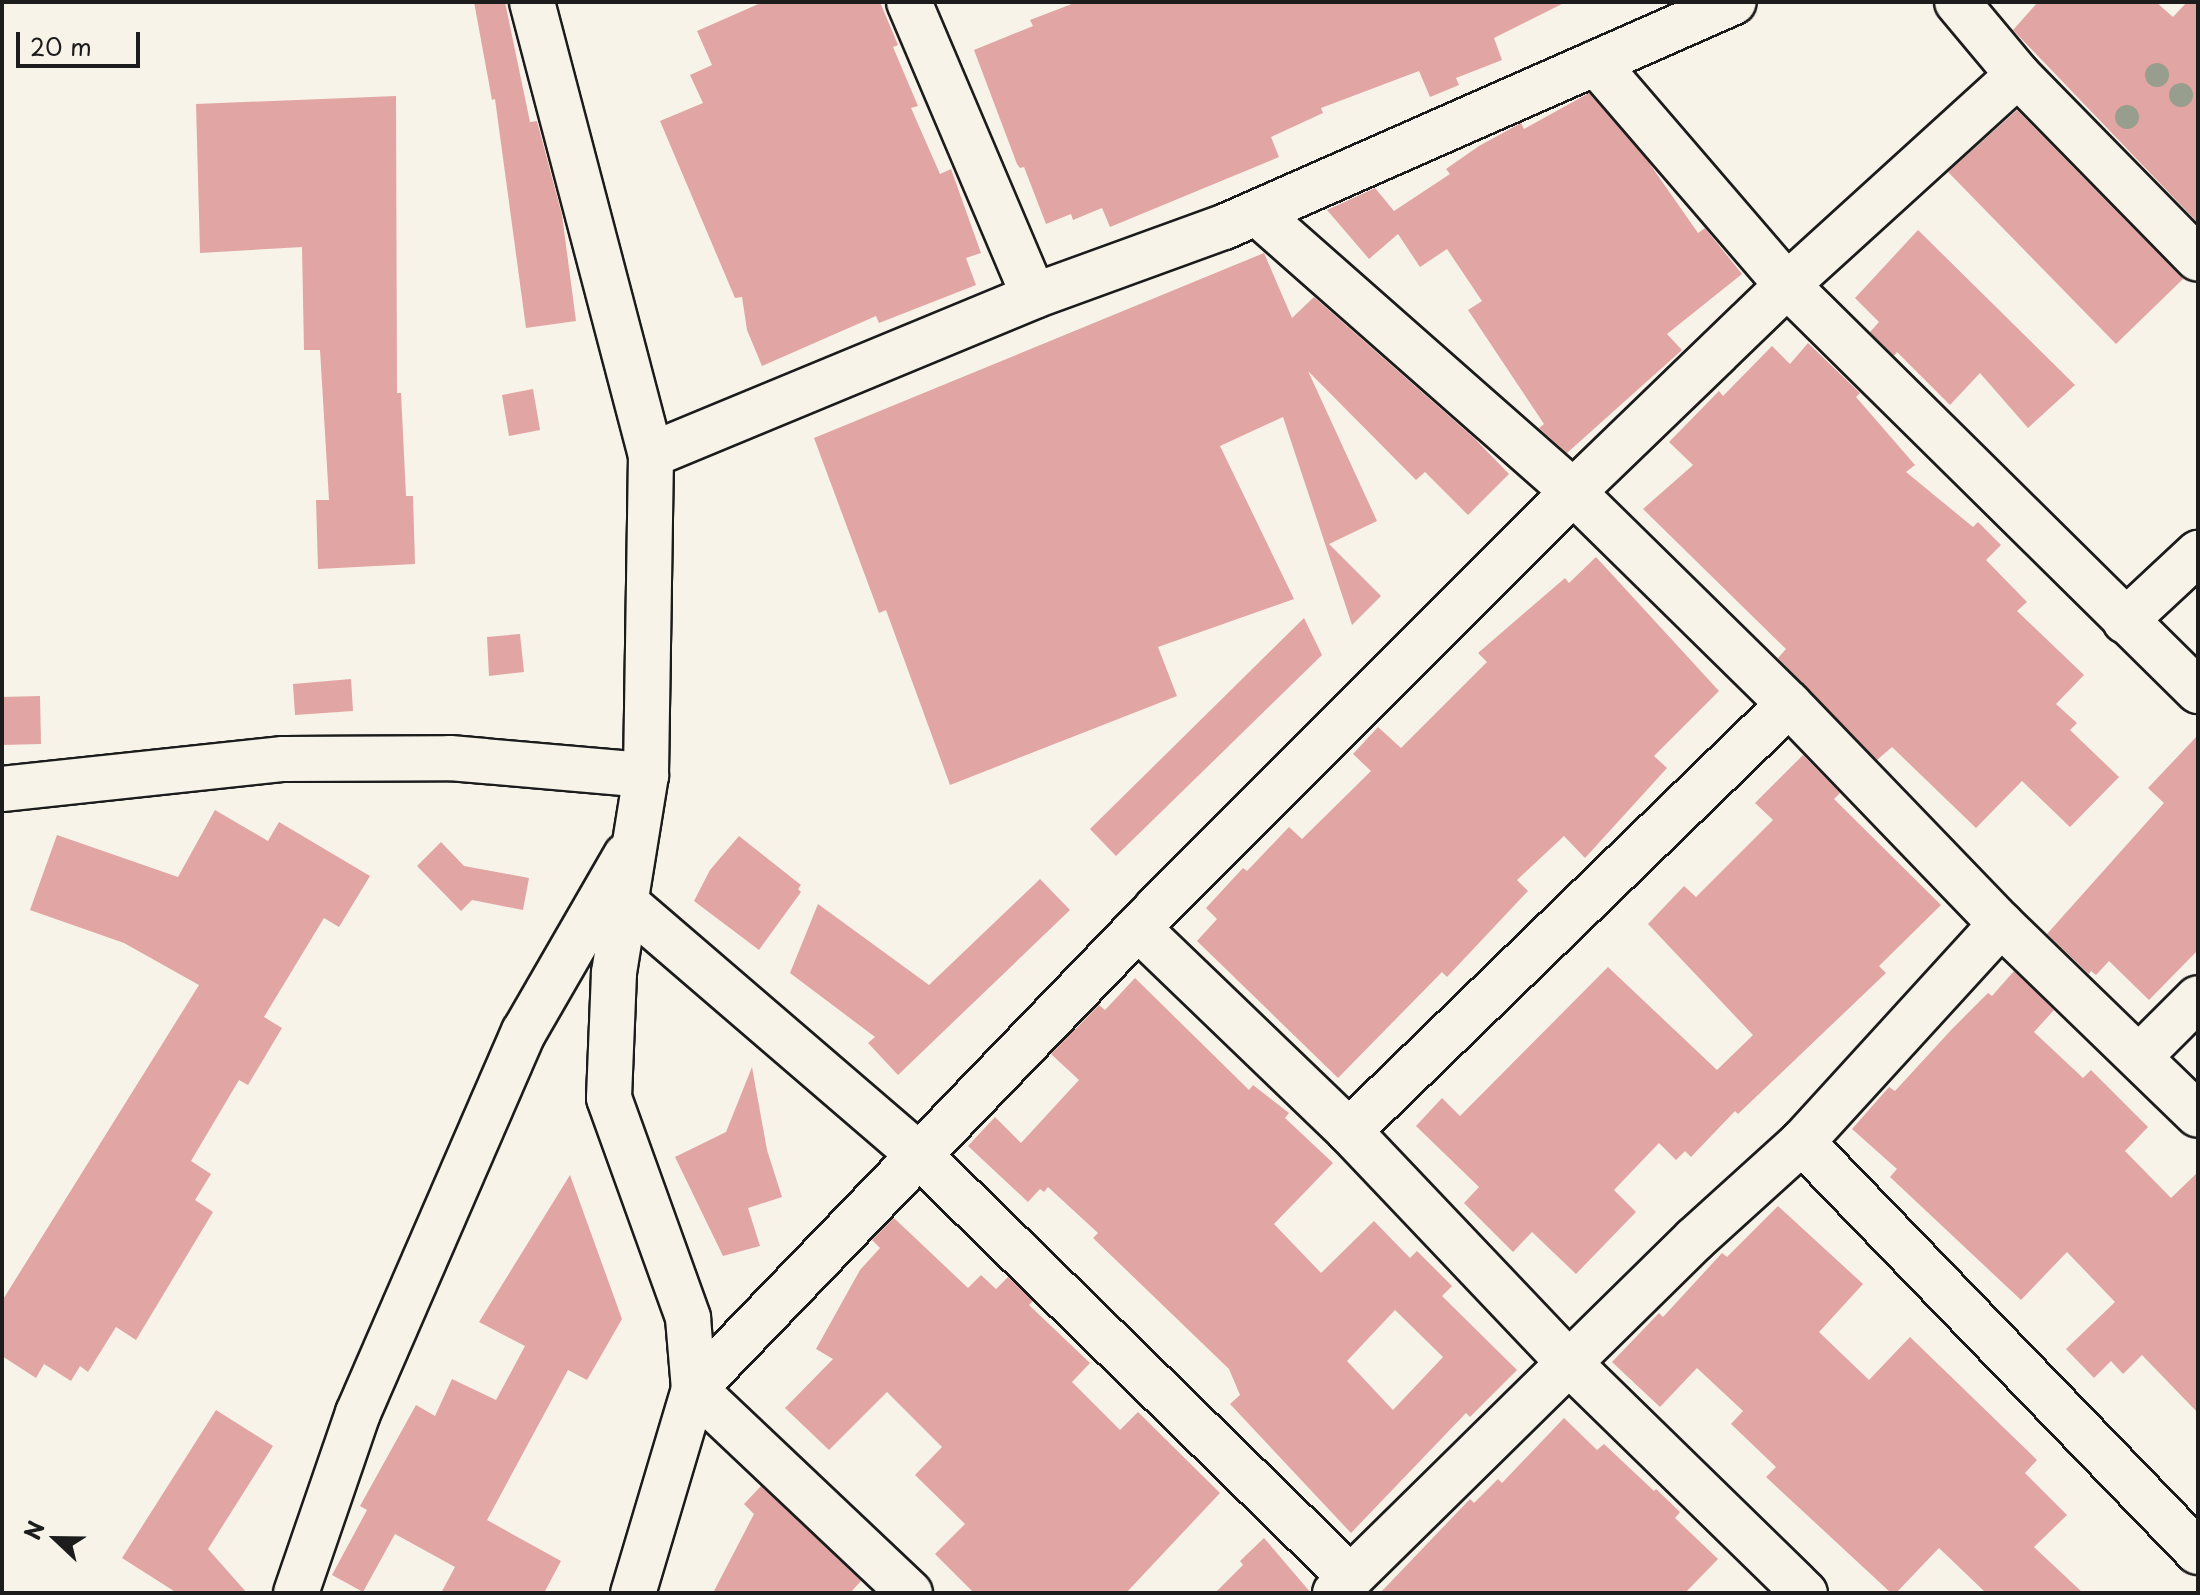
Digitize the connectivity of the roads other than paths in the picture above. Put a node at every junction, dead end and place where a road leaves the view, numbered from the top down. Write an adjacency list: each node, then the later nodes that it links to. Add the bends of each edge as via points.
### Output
1 (532, 2): 11 (street)
2 (1734, 2): 5 (street)
3 (1957, 2): 6 (street)
4 (921, 6): 10 (street)
5 (1596, 63): 7 (street); 9 (street)
6 (2018, 75): 8 (street); 9 (street)
7 (1257, 213): 10 (street); 12 (street)
8 (2198, 259)
9 (1787, 285): 12 (street); 14 (street)
10 (1034, 296): 11 (street)
11 (651, 455): 17 (street)
12 (1573, 492): 16 (street); 22 (street)
13 (2198, 553): 14 (street)
14 (2125, 621): 15 (street)
15 (2198, 691)
16 (1789, 704): 21 (street); 26 (street)
17 (646, 775): 18 (street, via 450,758 283,759); 19 (street)
18 (2, 789)
19 (636, 837): 20 (street); 34 (street, via 524,1032 358,1413)
20 (626, 903): 28 (street); 30 (street, via 614,973 609,1098 688,1318)
21 (2001, 924): 24 (street); 27 (street)
22 (1138, 928): 26 (street); 28 (street)
23 (2198, 998): 24 (street)
24 (2139, 1057): 25 (street)
25 (2198, 1115)
26 (1349, 1131): 29 (street)
27 (1802, 1142): 29 (street); 31 (street)
28 (920, 1156): 30 (street); 32 (street)
29 (1568, 1362): 32 (street); 33 (street)
30 (694, 1389): 35 (street); 36 (street)
31 (2198, 1552)
32 (1343, 1585)
33 (1793, 1589)
34 (296, 1593)
35 (633, 1593)
36 (910, 1593)

